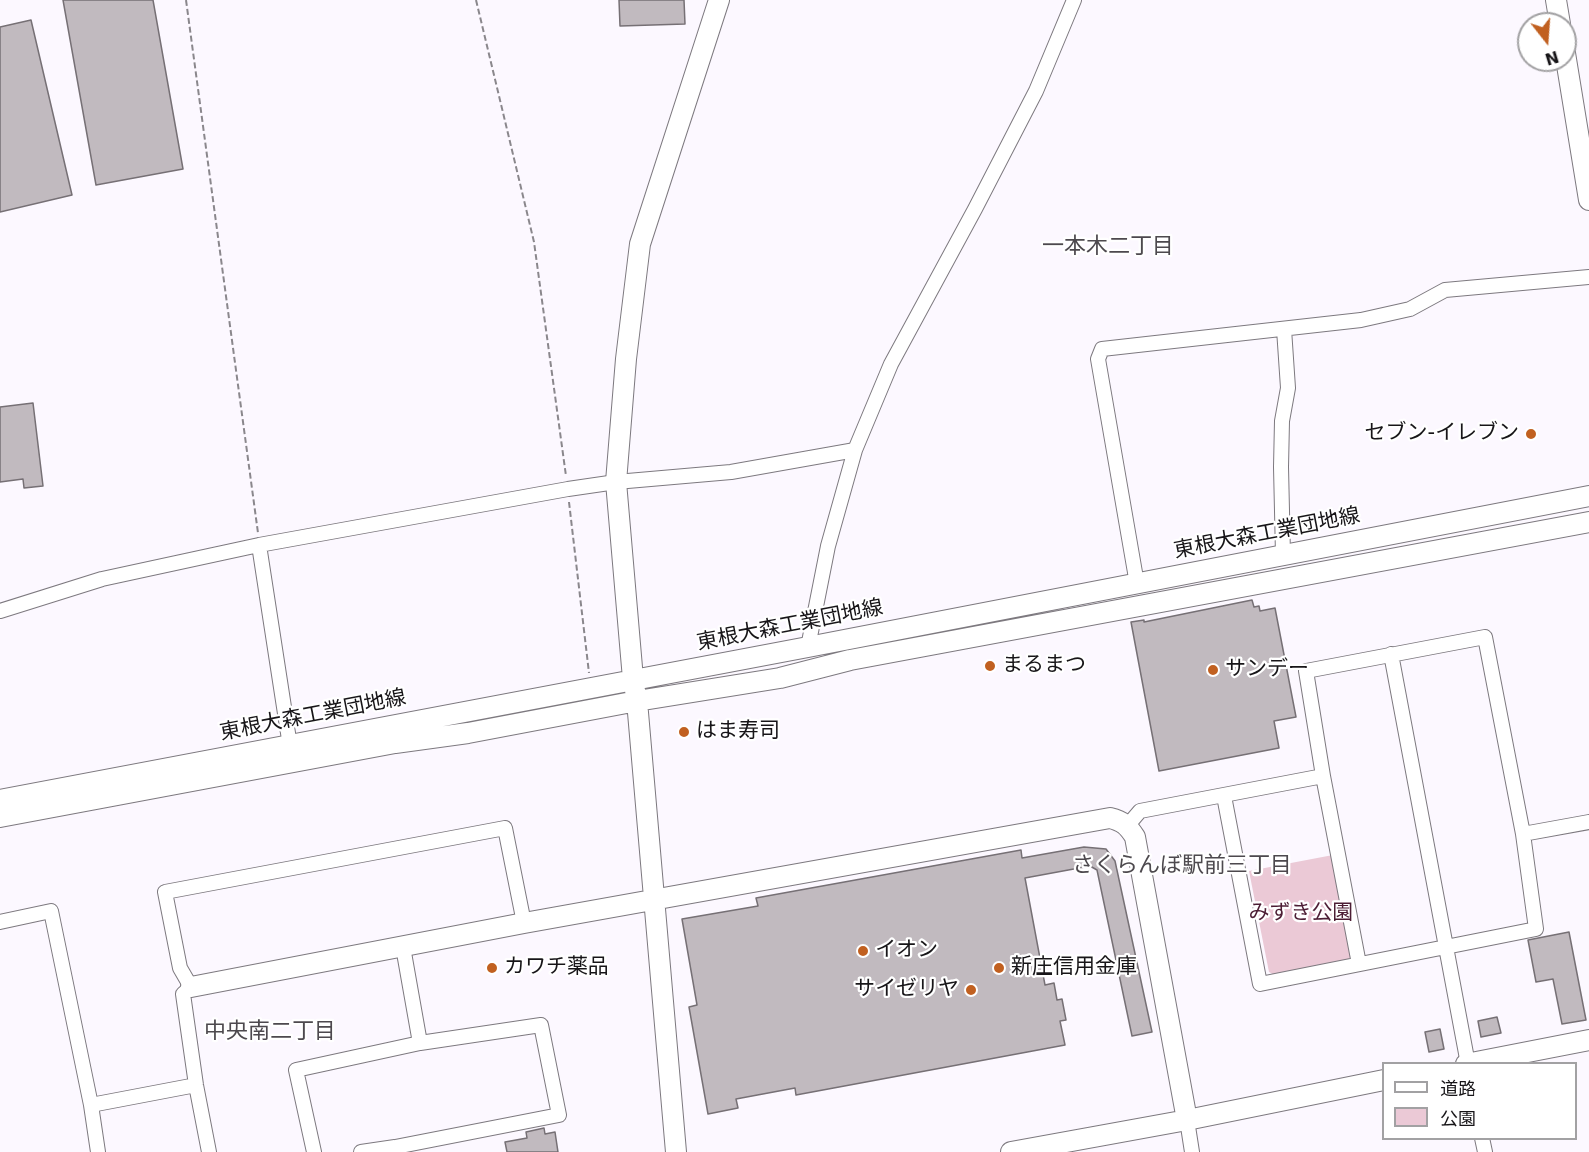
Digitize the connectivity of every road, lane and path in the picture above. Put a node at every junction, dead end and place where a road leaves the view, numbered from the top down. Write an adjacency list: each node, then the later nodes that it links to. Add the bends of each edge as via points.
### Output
1 (186, 0): 14 (path)
2 (476, 0): 11 (path, via 534,242)
3 (719, 0): 10 (main road, via 640,244)
4 (1074, 0): 9 (street, via 1036,91 891,364)
5 (1568, 72): 6 (main road)
6 (1589, 200)
7 (1589, 277): 8 (street, via 1445,290 1398,313)
8 (1284, 329): 15 (street, via 1288,388 1282,421); 16 (street, via 1102,349 1098,358)
9 (855, 450): 10 (street, via 731,472); 18 (street, via 828,546)
10 (616, 482): 11 (street); 20 (main road)
11 (567, 489): 14 (street); 21 (path)
12 (1589, 496): 15 (main road, 東根大森工業団地線)
13 (1589, 522): 22 (main road, 東根大森工業団地線, via 850,660 780,678)
14 (259, 545): 17 (street, via 102,579); 23 (street)
15 (1283, 555): 16 (main road, 東根大森工業団地線)
16 (1137, 584): 18 (main road, 東根大森工業団地線)
17 (0, 611)
18 (808, 647): 20 (main road, 東根大森工業団地線)
19 (1391, 654): 24 (street, via 1306,671); 30 (street, via 1485,637); 35 (street)
20 (633, 679): 21 (main road, 東根大森工業団地線); 22 (main road)
21 (590, 687): 23 (main road, 東根大森工業団地線)
22 (637, 701): 27 (main road, 東根大森工業団地線); 31 (main road)
23 (290, 746): 26 (main road, 東根大森工業団地線)
24 (1323, 776): 25 (street); 36 (street)
25 (1224, 796): 29 (street, via 1140,811); 36 (street, via 1260,984)
26 (0, 800)
27 (0, 817)
28 (1589, 822): 30 (street)
29 (1128, 825): 31 (main road, via 1110,818); 45 (main road, via 1136,837)
30 (1522, 834): 35 (street, via 1536,929)
31 (656, 901): 33 (main road); 51 (main road)
32 (0, 922): 44 (street, via 51,911)
33 (524, 923): 34 (main road); 37 (street, via 505,828 165,892 180,968)
34 (403, 947): 37 (main road); 39 (street)
35 (1446, 947): 36 (street); 40 (street)
36 (1359, 964)
37 (190, 987): 43 (street, via 183,994)
38 (1589, 1040): 41 (main road)
39 (420, 1043): 46 (street, via 541,1025 559,1115); 49 (street, via 296,1070)
40 (1467, 1062)
41 (1472, 1062)
42 (1382, 1080): 45 (main road)
43 (196, 1085): 44 (street); 48 (street)
44 (91, 1105): 47 (street)
45 (1187, 1120): 52 (main road); 53 (street)
46 (395, 1150): 50 (street)
47 (98, 1152)
48 (209, 1152)
49 (314, 1152)
50 (360, 1152)
51 (676, 1152)
52 (1011, 1152)
53 (1192, 1152)

